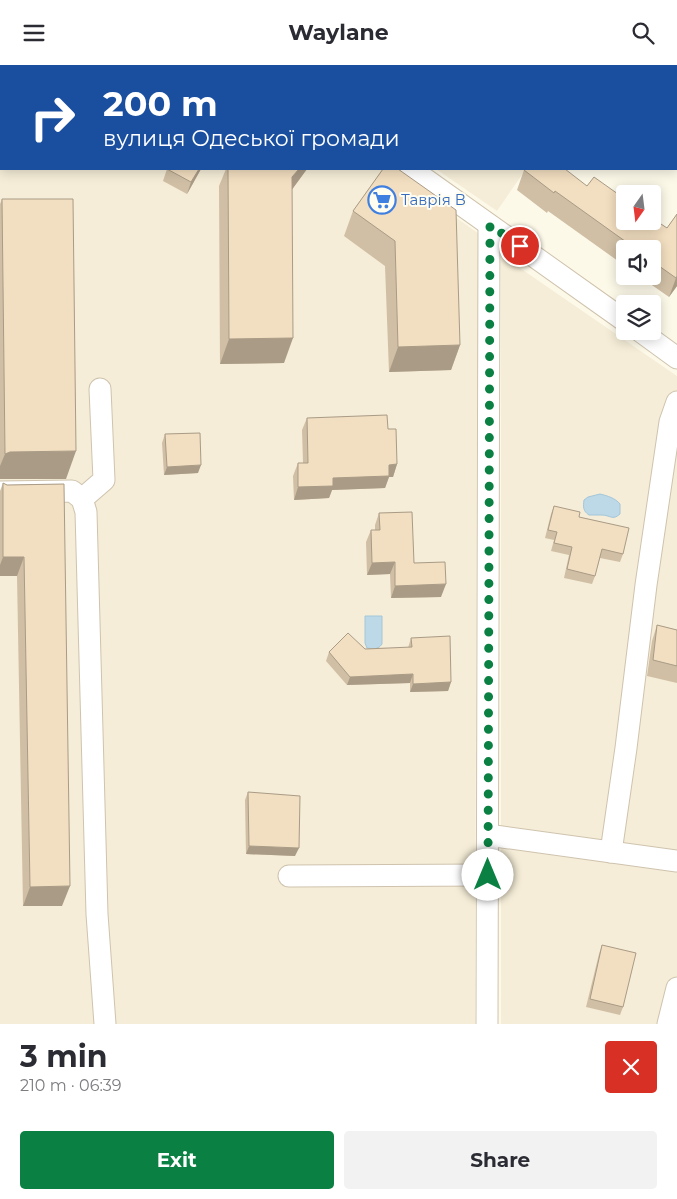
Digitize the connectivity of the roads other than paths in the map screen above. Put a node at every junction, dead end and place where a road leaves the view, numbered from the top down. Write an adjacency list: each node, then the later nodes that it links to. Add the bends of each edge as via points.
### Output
1 (412, 170): 2 (street)
2 (490, 225): 3 (street); 10 (street)
3 (616, 315)
4 (652, 340): 5 (street)
5 (677, 358)
6 (100, 389): 9 (street, via 104,479)
7 (677, 402): 11 (street, via 670,422 647,576)
8 (0, 492): 9 (street, via 72,491)
9 (82, 499): 16 (street, via 86,512 97,914)
10 (488, 835): 11 (street); 13 (street)
11 (611, 852): 12 (street)
12 (677, 861)
13 (488, 875): 14 (street); 17 (street)
14 (289, 876)
15 (677, 988): 18 (street)
16 (106, 1024)
17 (487, 1024)
18 (668, 1024)

